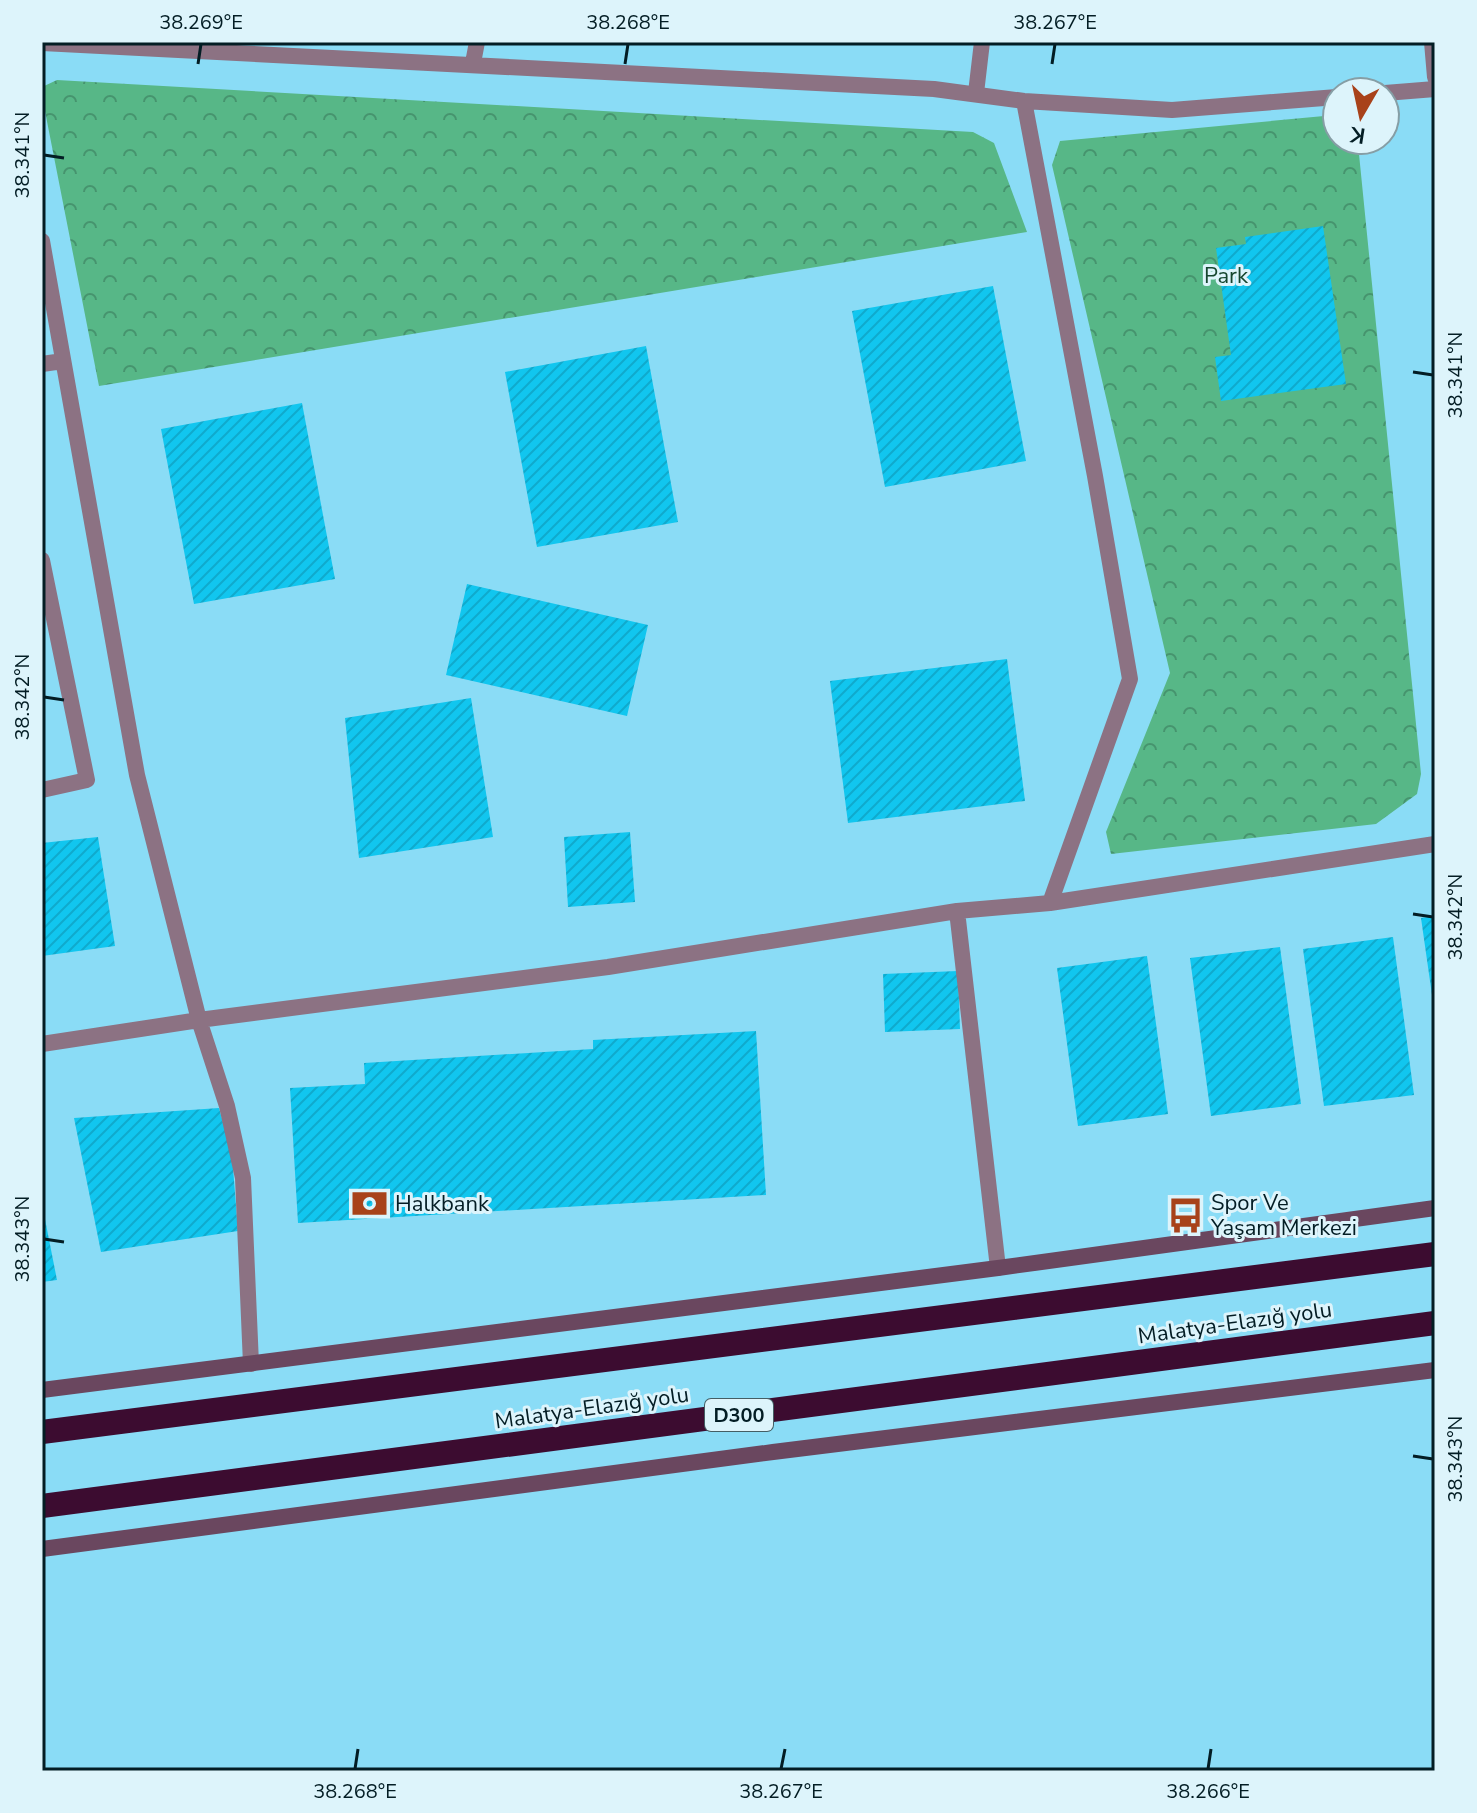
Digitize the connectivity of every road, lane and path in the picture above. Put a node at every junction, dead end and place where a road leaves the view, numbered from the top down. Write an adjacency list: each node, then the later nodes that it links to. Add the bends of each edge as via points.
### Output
1 (477, 42): 5 (street)
2 (982, 42): 9 (street)
3 (1432, 42): 6 (street)
4 (42, 43): 5 (street)
5 (473, 63): 9 (street)
6 (1435, 77)
7 (1435, 89): 8 (street)
8 (1401, 92)
9 (976, 93): 11 (street)
10 (1321, 98): 11 (street, via 1172,110)
11 (1024, 101): 18 (street, via 1130,679)
12 (42, 241): 13 (street)
13 (63, 361): 14 (street); 20 (street, via 137,775)
14 (42, 364)
15 (42, 560): 16 (street, via 87,780)
16 (42, 790)
17 (1435, 844): 18 (street)
18 (1050, 903): 19 (street)
19 (957, 911): 20 (street, via 608,967); 24 (street)
20 (199, 1020): 21 (street); 26 (street, via 243,1178)
21 (42, 1044)
22 (1435, 1208): 24 (street)
23 (1435, 1254): 29 (highway, Malatya-Elazığ yolu)
24 (998, 1268): 26 (street)
25 (1435, 1323): 30 (highway, Malatya-Elazığ yolu / D300)
26 (251, 1364): 28 (street)
27 (1435, 1370): 31 (street)
28 (42, 1390)
29 (42, 1432)
30 (42, 1506)
31 (42, 1549)

